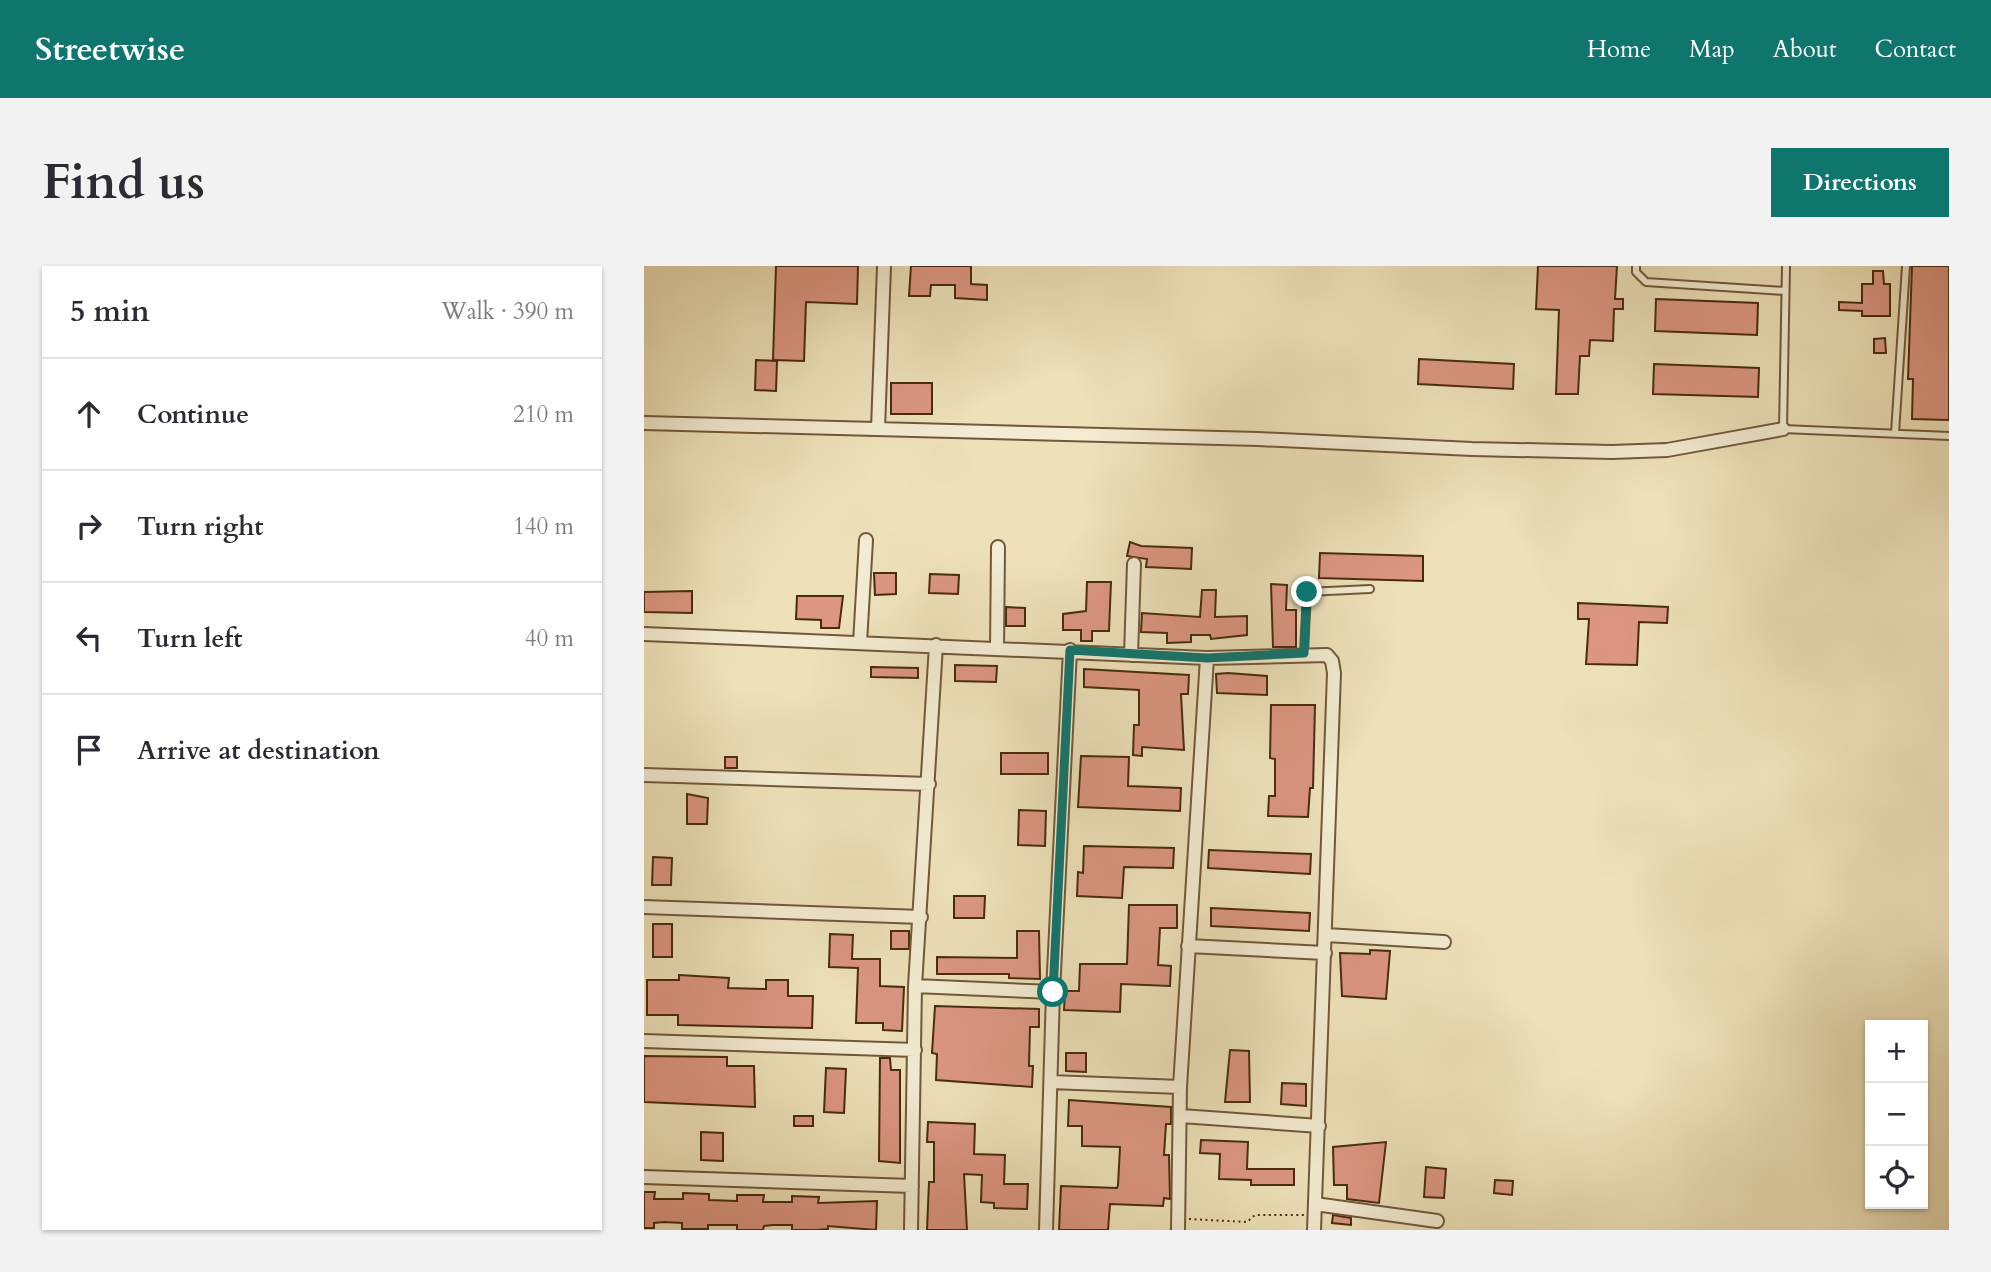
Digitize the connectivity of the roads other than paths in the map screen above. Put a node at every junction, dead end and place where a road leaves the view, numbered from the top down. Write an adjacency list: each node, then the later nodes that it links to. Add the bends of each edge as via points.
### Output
1 (884, 266): 7 (street)
2 (1636, 266): 5 (lane, via 1646,282)
3 (1786, 266): 5 (lane)
4 (1906, 266): 9 (lane)
5 (1785, 291): 8 (lane)
6 (644, 423): 7 (street)
7 (878, 429): 8 (street, via 1612,452 1667,450)
8 (1783, 429): 9 (lane)
9 (1895, 433): 10 (lane)
10 (1949, 436)
11 (866, 540): 16 (street)
12 (998, 547): 18 (street)
13 (1134, 564): 21 (street)
14 (1370, 589): 20 (lane, via 1307,592)
15 (644, 634): 16 (street)
16 (860, 643): 17 (street)
17 (936, 645): 18 (street); 24 (street)
18 (997, 649): 19 (street)
19 (1070, 650): 21 (street); 32 (street)
20 (1304, 653): 22 (street); 27 (street, via 1327,655 1334,673)
21 (1131, 655): 22 (street)
22 (1207, 658): 29 (street)
23 (644, 775): 24 (street)
24 (929, 784): 26 (street)
25 (644, 907): 26 (street)
26 (921, 917): 31 (street)
27 (1326, 934): 28 (street); 30 (street)
28 (1444, 942)
29 (1188, 946): 30 (street); 36 (street)
30 (1325, 953): 38 (street)
31 (915, 986): 32 (street); 34 (street)
32 (1053, 992): 35 (street)
33 (644, 1041): 34 (street)
34 (915, 1051): 40 (street)
35 (1051, 1082): 36 (street); 45 (street)
36 (1180, 1087): 37 (street)
37 (1181, 1116): 38 (street); 43 (street)
38 (1319, 1126): 41 (street)
39 (644, 1177): 40 (street)
40 (912, 1186): 44 (street)
41 (1315, 1210): 42 (street); 46 (street)
42 (1437, 1221)
43 (1178, 1226)
44 (911, 1230)
45 (1046, 1230)
46 (1314, 1230)

